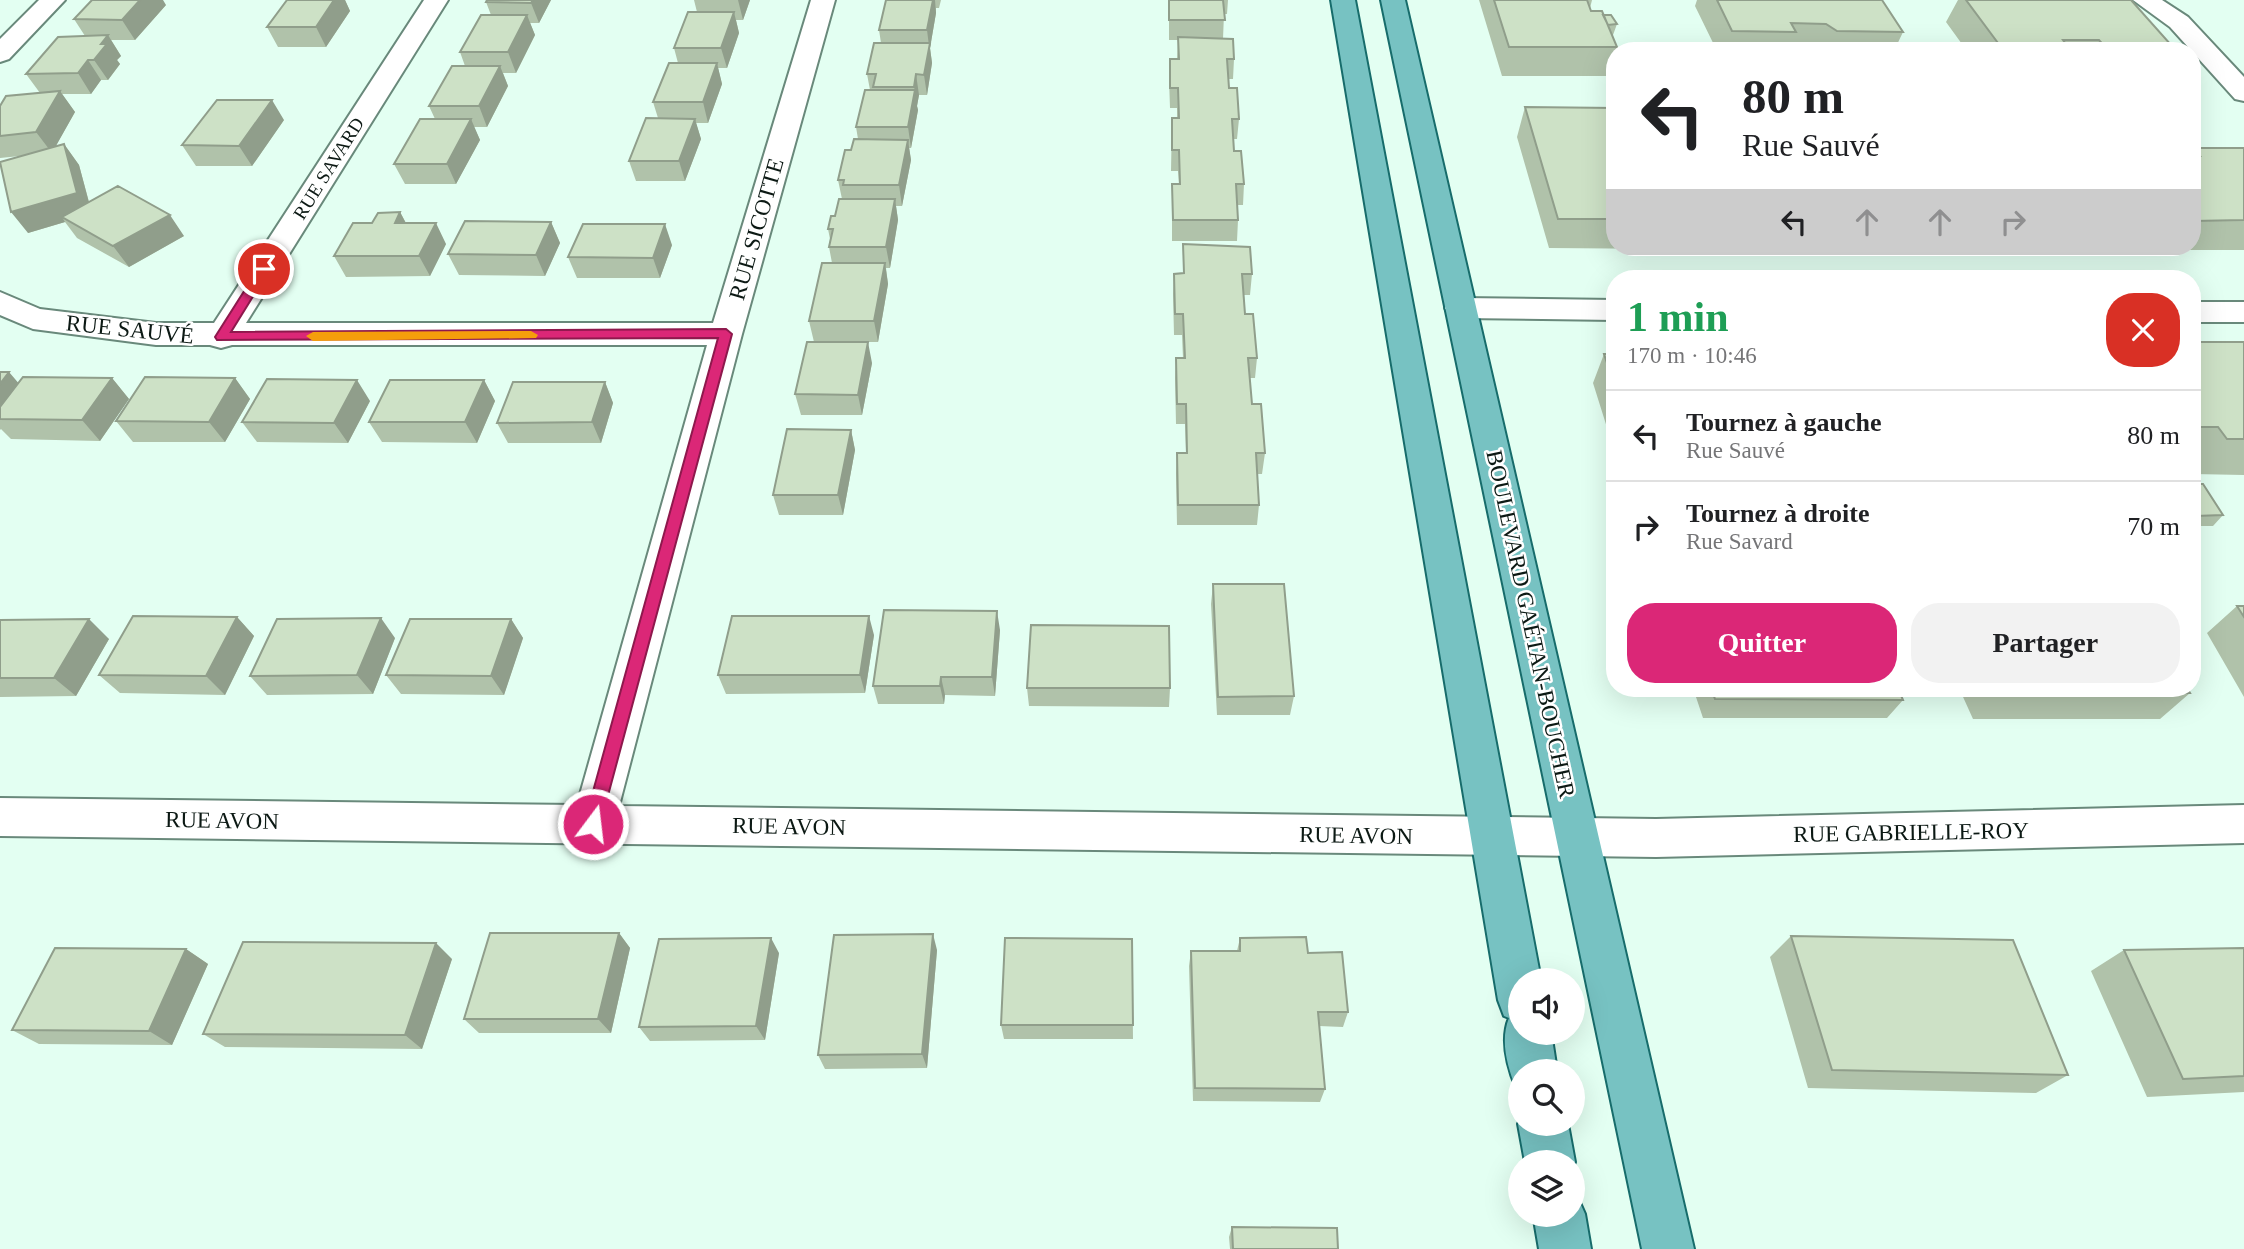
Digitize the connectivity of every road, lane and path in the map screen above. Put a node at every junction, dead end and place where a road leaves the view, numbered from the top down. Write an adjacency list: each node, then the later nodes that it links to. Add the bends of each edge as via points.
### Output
1 (53, 0): 9 (street)
2 (436, 0): 17 (street, RUE SAVARD)
3 (823, 0): 16 (street, RUE SICOTTE)
4 (1343, 0): 21 (main road)
5 (1393, 0): 12 (main road, BOULEVARD GAÉTAN-BOUCHER)
6 (2146, 0): 7 (street, via 2179,22)
7 (2197, 42)
8 (2201, 46): 10 (street)
9 (0, 54)
10 (2244, 93)
11 (0, 302): 17 (street, RUE SAUVÉ, via 33,319)
12 (1461, 307): 13 (street); 22 (main road, BOULEVARD GAÉTAN-BOUCHER)
13 (1606, 310)
14 (2201, 312): 15 (street)
15 (2244, 312)
16 (726, 334): 17 (street, RUE SAUVÉ); 19 (street, RUE SICOTTE)
17 (221, 337)
18 (0, 817): 19 (street, RUE AVON)
19 (593, 824): 21 (street, RUE AVON)
20 (2244, 824): 22 (street, RUE GABRIELLE-ROY)
21 (1492, 836): 22 (street, RUE AVON); 23 (main road)
22 (1578, 836): 26 (main road, BOULEVARD GAÉTAN-BOUCHER)
23 (1515, 968)
24 (1561, 1227): 25 (main road)
25 (1565, 1249)
26 (1668, 1249)

